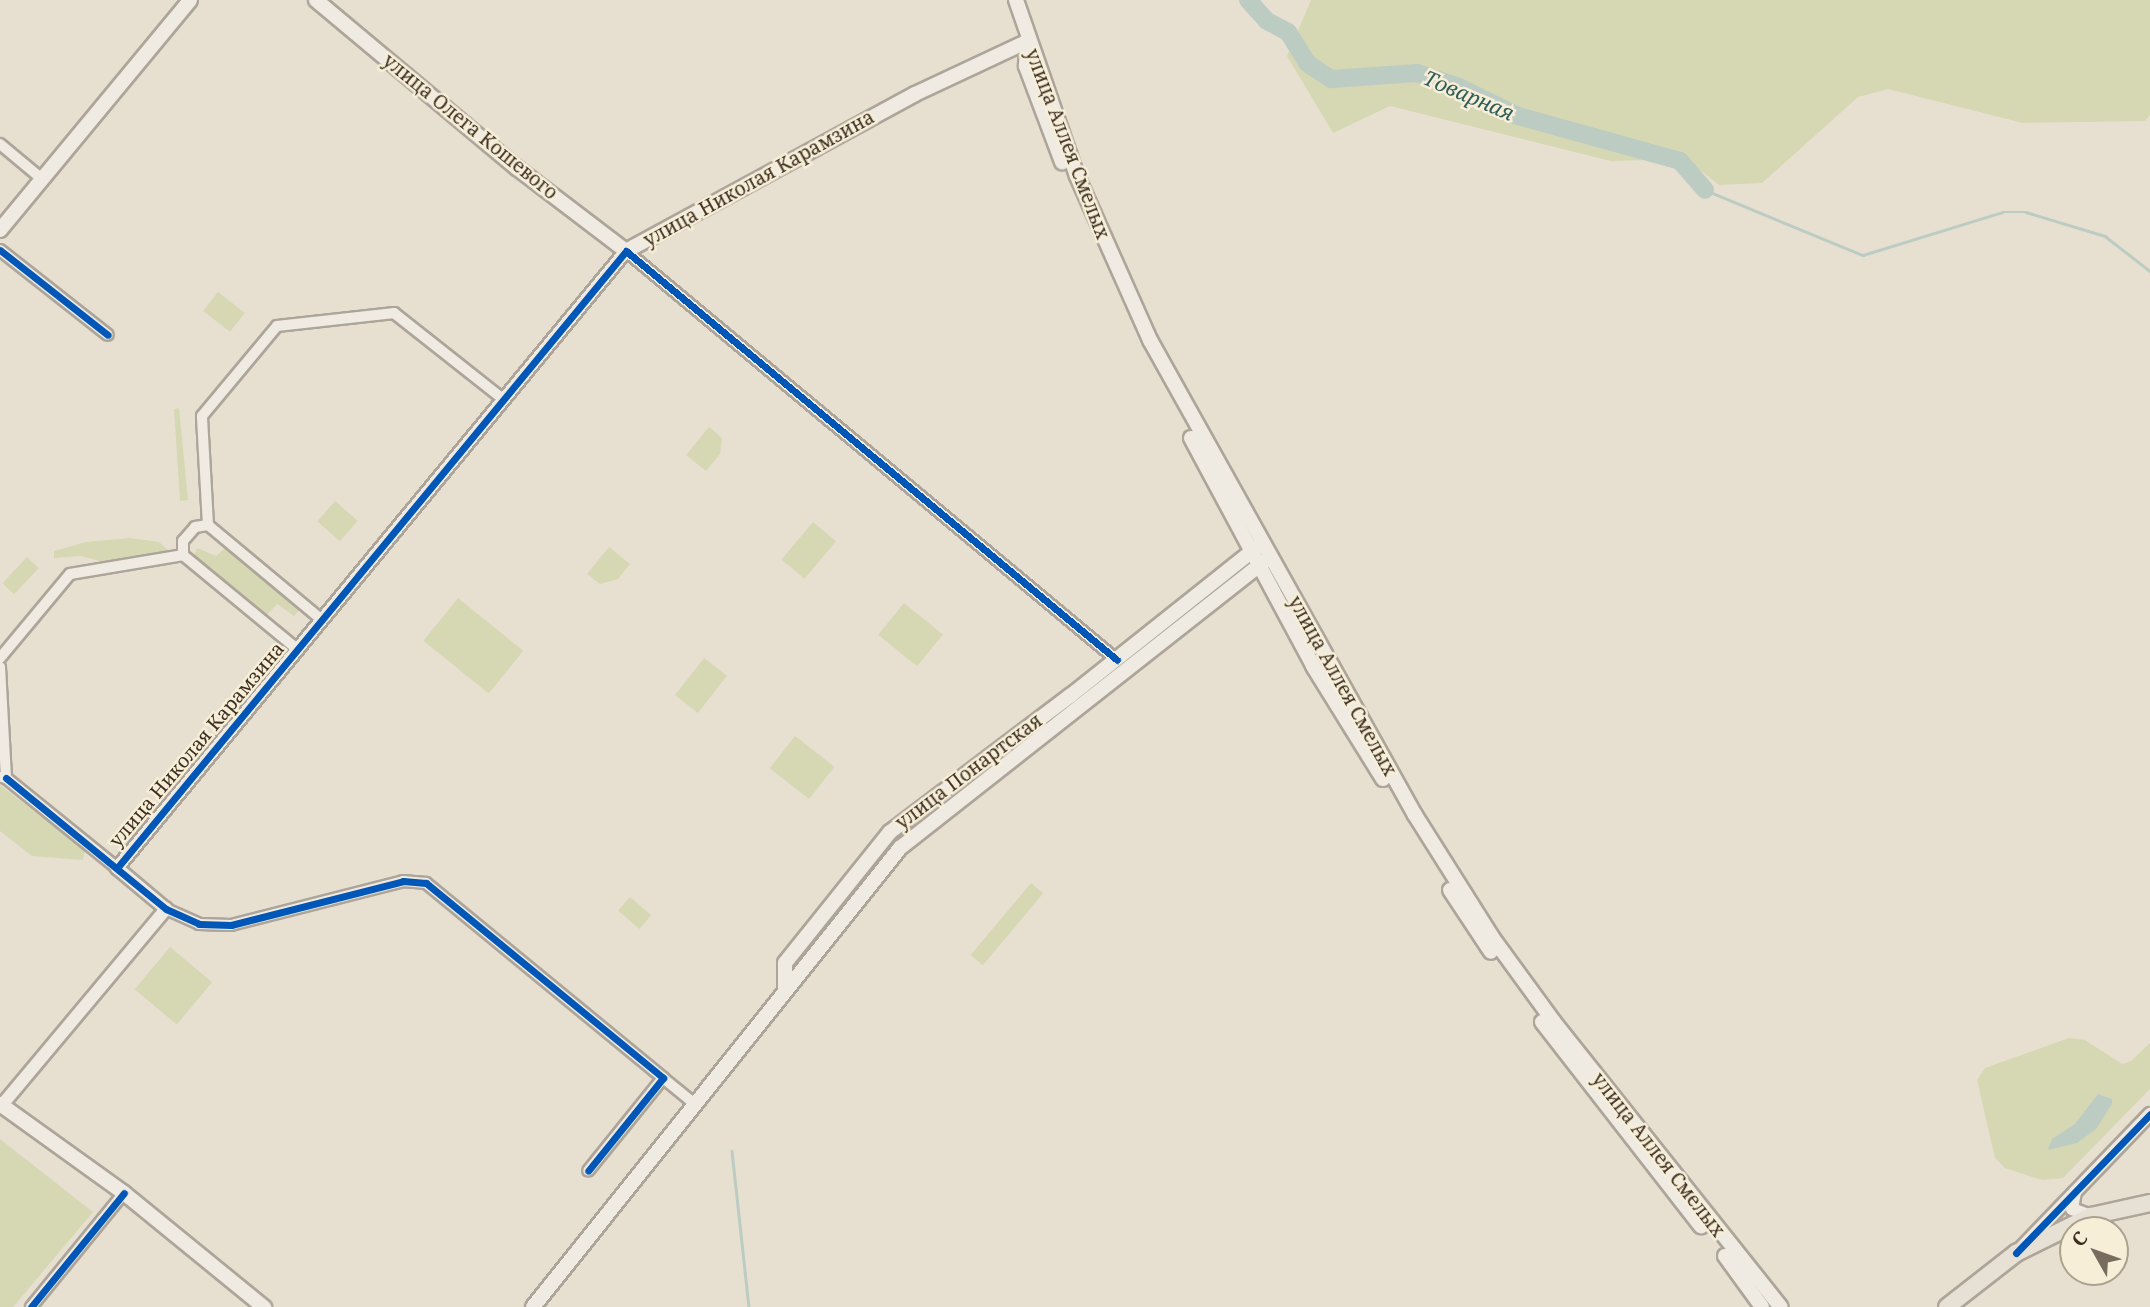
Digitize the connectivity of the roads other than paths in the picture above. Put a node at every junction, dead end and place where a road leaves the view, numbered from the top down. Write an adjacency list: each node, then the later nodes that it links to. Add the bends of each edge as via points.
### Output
1 (190, 0): 6 (main road)
2 (316, 0): 9 (main road, улица Олега Кошевого, via 517,168)
3 (1016, 0): 4 (main road, улица Аллея Смелых)
4 (1028, 41): 9 (main road, улица Николая Карамзина, via 915,94); 13 (main road, улица Аллея Смелых, via 1040,62 1077,176 1131,300)
5 (0, 144): 6 (street)
6 (42, 179): 7 (main road)
7 (0, 230)
8 (0, 250): 10 (street)
9 (626, 251): 11 (street, улица Николая Карамзина); 20 (street)
10 (108, 335)
11 (503, 399): 12 (street, via 394,313 277,326 202,416); 17 (street, улица Николая Карамзина)
12 (208, 525): 14 (street, via 195,527 183,541); 17 (street)
13 (1257, 547): 15 (main road, улица Аллея Смелых); 16 (main road); 20 (main road, улица Понартская)
14 (183, 555): 18 (street); 19 (street, via 70,574)
15 (1270, 557): 16 (main road, улица Понартская); 45 (main road, улица Аллея Смелых, via 1408,804 1492,937 1571,1044)
16 (1258, 566): 23 (main road, улица Понартская); 44 (main road, via 1313,666 1469,921)
17 (322, 620): 18 (street, улица Николая Карамзина)
18 (297, 649): 25 (street, улица Николая Карамзина)
19 (0, 658)
20 (1117, 660): 22 (main road, улица Понартская)
21 (0, 667): 24 (street)
22 (1070, 696): 23 (main road); 27 (main road, улица Понартская, via 890,832)
23 (1080, 708): 28 (main road, улица Понартская, via 900,848)
24 (3, 777): 25 (street)
25 (117, 868): 26 (street, улица Николая Карамзина)
26 (166, 909): 30 (street, улица Николая Карамзина, via 199,924 231,925 403,881 426,883); 31 (street)
27 (785, 963): 28 (main road); 29 (main road)
28 (799, 974): 29 (main road, улица Понартская)
29 (785, 990): 32 (main road, улица Понартская)
30 (663, 1078): 32 (street, улица Николая Карамзина); 34 (street)
31 (1, 1105): 36 (main road)
32 (696, 1105): 43 (main road, улица Понартская)
33 (2150, 1114): 35 (street)
34 (588, 1171)
35 (2075, 1191): 38 (street, via 2072,1209); 40 (street)
36 (124, 1193): 41 (street); 42 (main road)
37 (2150, 1203): 38 (main road)
38 (2091, 1216)
39 (2059, 1232): 40 (main road)
40 (2016, 1253): 46 (main road)
41 (31, 1307)
42 (264, 1307)
43 (533, 1307)
44 (1762, 1307)
45 (1781, 1307)
46 (1947, 1307)

